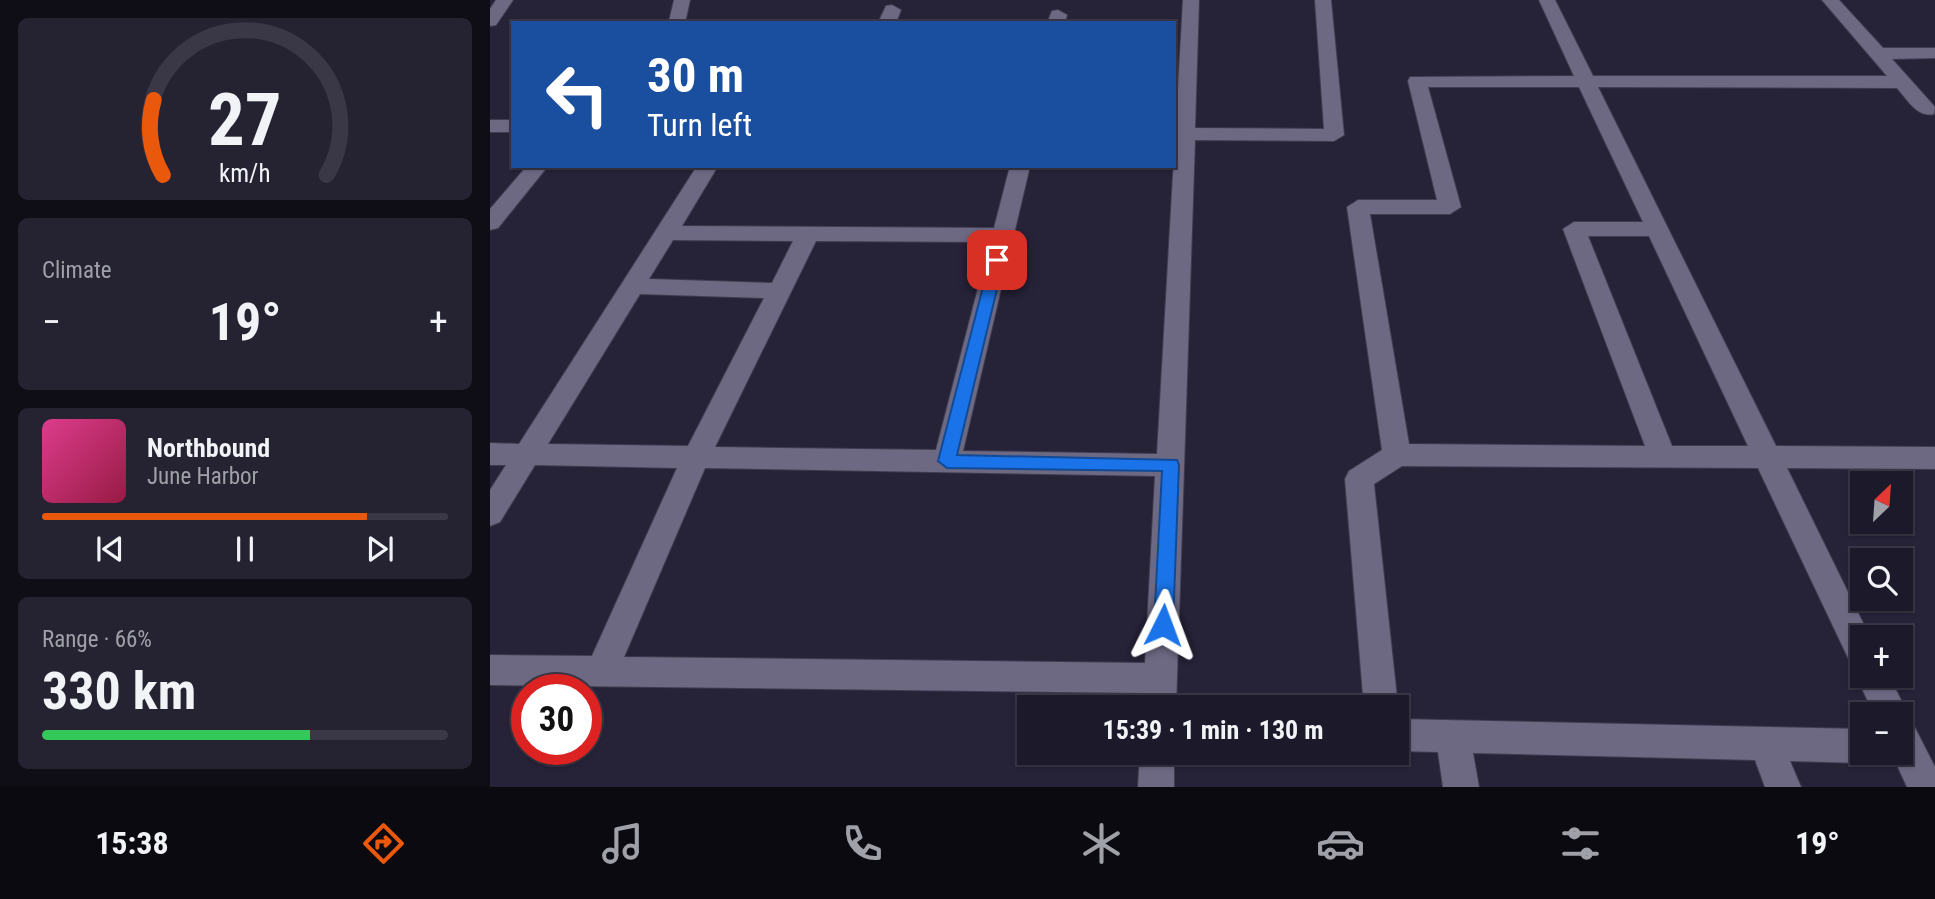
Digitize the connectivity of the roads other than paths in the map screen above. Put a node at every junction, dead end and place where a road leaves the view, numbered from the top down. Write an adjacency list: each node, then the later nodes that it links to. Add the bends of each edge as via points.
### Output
1 (505, 0): 7 (street)
2 (681, 0): 8 (street)
3 (1191, 0): 16 (street)
4 (1323, 0): 16 (street, via 1334,135)
5 (1547, 0): 11 (street)
6 (1830, 0): 10 (street)
7 (490, 21)
8 (678, 21)
9 (1935, 53): 10 (street)
10 (1878, 54): 12 (street)
11 (1586, 81): 12 (street); 21 (street); 29 (street, via 1417,82 1450,207 1358,207)
12 (1903, 82): 13 (street)
13 (1927, 110)
14 (490, 126): 15 (street)
15 (511, 126)
16 (1180, 134): 35 (street)
17 (536, 168): 20 (street)
18 (707, 168): 22 (street)
19 (1020, 168): 24 (street)
20 (490, 223)
21 (1657, 229): 31 (street, via 1574,229); 32 (street)
22 (667, 233): 23 (street); 25 (street)
23 (808, 234): 24 (street); 26 (street)
24 (1003, 235): 34 (street)
25 (633, 286): 26 (street); 28 (street)
26 (780, 291): 30 (street)
27 (490, 454): 28 (street)
28 (527, 454): 30 (street); 36 (street)
29 (1397, 455): 31 (street); 41 (street, via 1359,479)
30 (696, 457): 34 (street); 39 (street)
31 (1663, 457): 32 (street)
32 (1767, 457): 33 (street); 37 (street)
33 (1935, 457)
34 (947, 461): 35 (street)
35 (1171, 465): 40 (street)
36 (490, 514)
37 (1850, 629)
38 (490, 670): 39 (street)
39 (601, 672): 40 (street)
40 (1160, 693)
41 (1380, 695)
42 (1409, 735): 43 (street)
43 (1453, 736): 44 (street); 49 (street)
44 (1766, 743): 45 (street); 50 (street)
45 (1850, 746)
46 (1913, 762): 51 (street)
47 (1157, 765): 48 (street)
48 (1156, 787)
49 (1461, 787)
50 (1783, 787)
51 (1926, 787)

